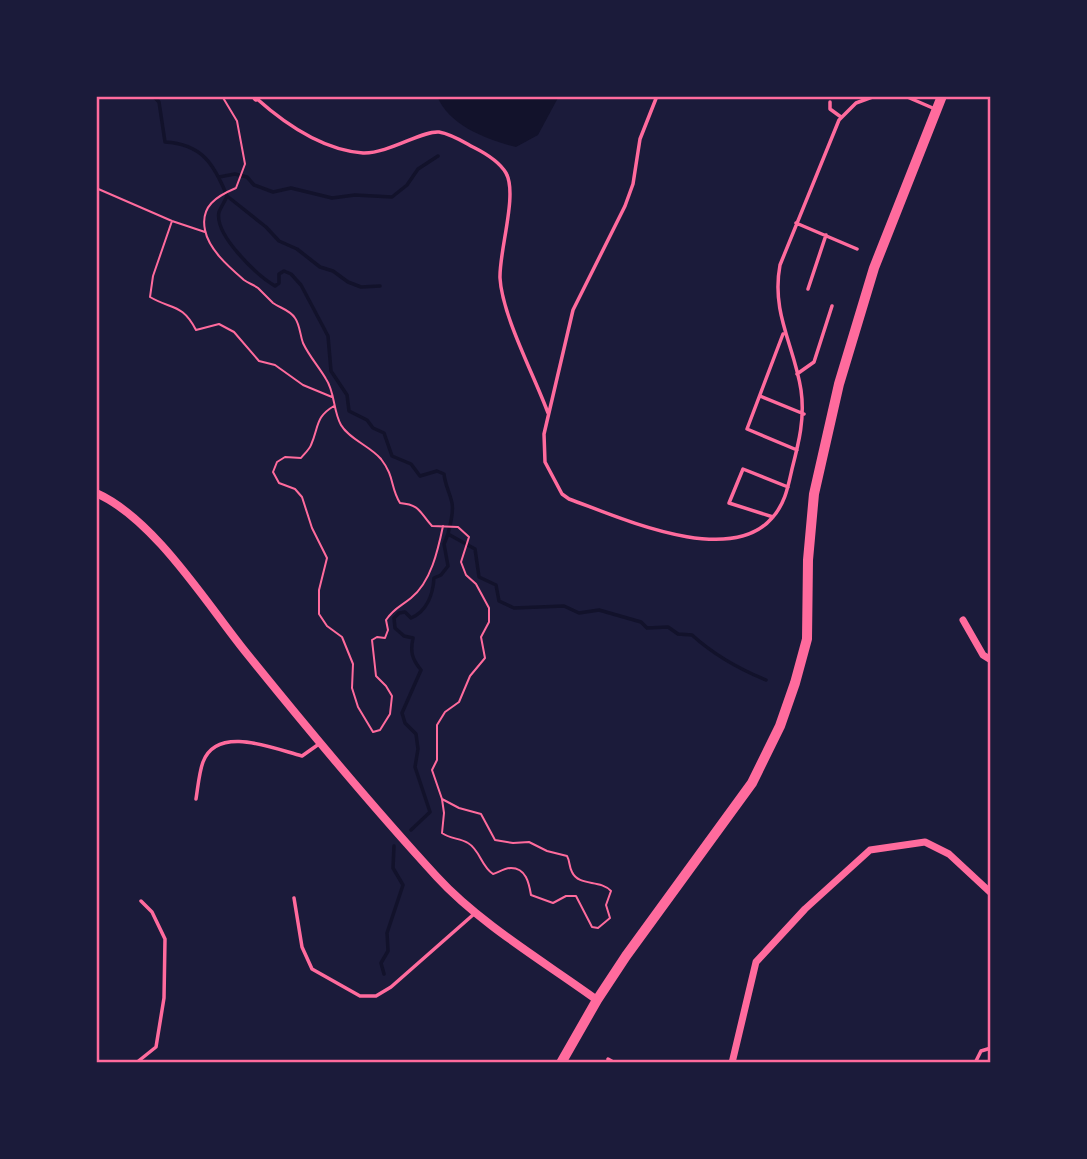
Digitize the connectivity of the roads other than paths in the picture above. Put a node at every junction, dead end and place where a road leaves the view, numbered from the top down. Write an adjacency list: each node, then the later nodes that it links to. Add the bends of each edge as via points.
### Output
1 (657, 96): 18 (lane, via 640,139 625,206 573,310)
2 (875, 96): 6 (lane)
3 (905, 96): 8 (lane)
4 (942, 96): 8 (main road)
5 (256, 97): 18 (lane, via 314,139 341,149 365,153 388,149 436,132 484,152 500,166 508,175 509,193 500,254 503,298)
6 (866, 97): 9 (lane)
7 (830, 102): 9 (lane, via 830,109)
8 (936, 109): 32 (main road, via 874,268 839,384 814,494 807,639 780,726 752,783)
9 (841, 117): 10 (lane)
10 (796, 223): 11 (lane); 15 (lane, via 777,279)
11 (826, 236): 12 (lane); 13 (lane)
12 (857, 249)
13 (808, 289)
14 (832, 306): 16 (lane, via 814,362)
15 (784, 332): 16 (lane); 17 (lane)
16 (797, 374): 19 (lane)
17 (760, 396): 19 (lane); 20 (lane, via 747,429)
18 (549, 414): 23 (lane, via 545,462 569,499 688,538 742,535)
19 (804, 414): 20 (lane)
20 (797, 450): 21 (lane)
21 (788, 487): 23 (lane); 23 (lane, via 743,469 729,503)
22 (96, 493): 26 (street, via 124,509 157,540)
23 (774, 517)
24 (963, 620): 25 (street, via 983,655)
25 (991, 660)
26 (321, 742): 27 (lane, via 302,756 235,740 219,744 204,759); 31 (street, via 439,880)
27 (196, 799)
28 (991, 893): 38 (street, via 950,854 925,842 870,849 756,962)
29 (294, 898): 31 (lane, via 302,947 312,969 360,996 376,996 391,987)
30 (141, 901): 35 (lane, via 165,939 164,998 156,1046)
31 (476, 913): 32 (street)
32 (597, 1000): 36 (main road)
33 (991, 1048): 39 (lane, via 981,1051)
34 (608, 1059): 37 (lane)
35 (136, 1063)
36 (561, 1063)
37 (615, 1063)
38 (732, 1063)
39 (975, 1063)

